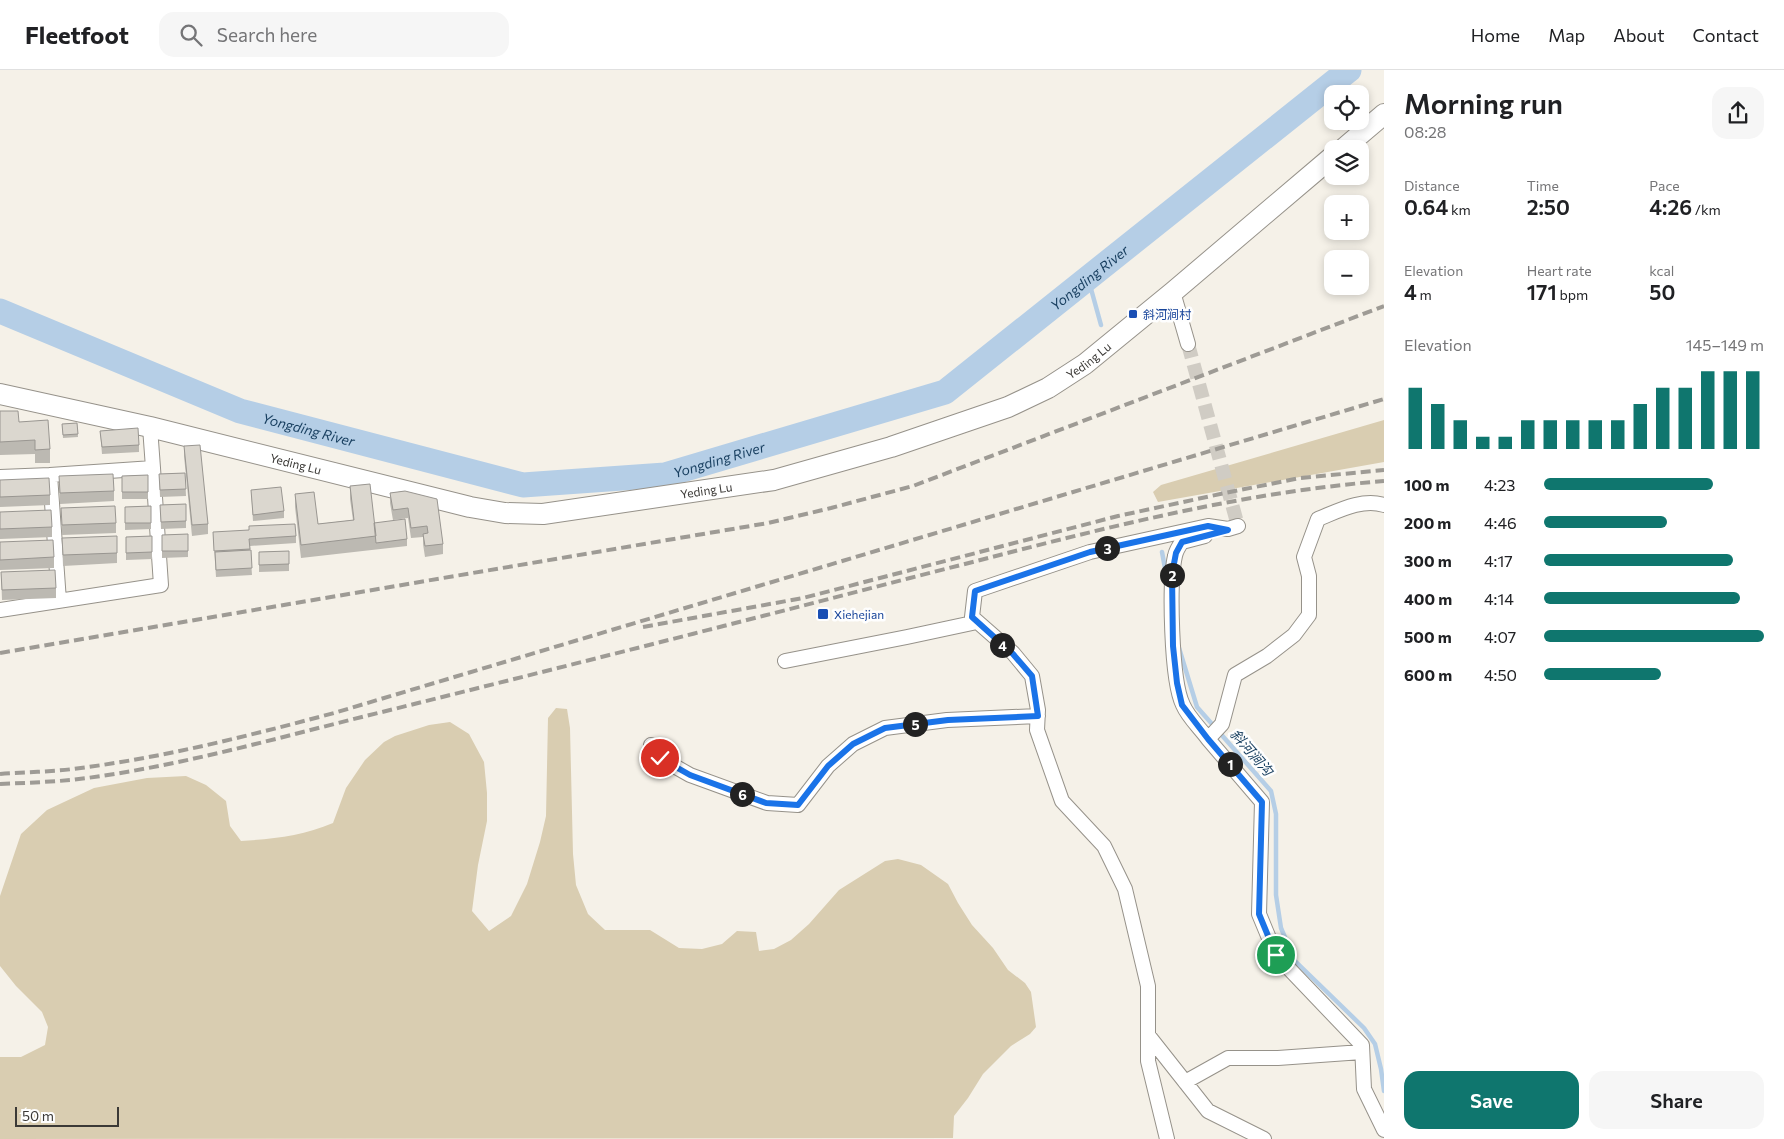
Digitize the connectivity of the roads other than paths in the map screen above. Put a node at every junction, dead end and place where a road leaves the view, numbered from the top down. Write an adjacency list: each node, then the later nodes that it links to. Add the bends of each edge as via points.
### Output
1 (1384, 114): 2 (main road)
2 (1354, 140)
3 (1324, 164): 4 (main road, Yeding Lu)
4 (1173, 292): 5 (street); 7 (main road, Yeding Lu, via 1085,364 1048,388 1008,407 891,447 774,480 542,514 505,513 470,507)
5 (1188, 344)
6 (0, 394): 7 (main road, Yeding Lu)
7 (150, 427): 8 (street)
8 (153, 468): 9 (street); 12 (street, via 160,585)
9 (50, 475): 10 (street); 12 (street)
10 (0, 477)
11 (1384, 505): 17 (street, via 1352,505 1318,519 1304,556 1309,576 1309,614 1294,635 1267,656 1234,674)
12 (59, 601): 13 (street)
13 (0, 610)
14 (977, 622): 15 (street); 16 (street, via 1032,676); 17 (street, via 972,617 975,591 1090,552 1208,526 1233,528 1182,542 1172,574 1173,633 1182,705)
15 (785, 661)
16 (1038, 716): 18 (street, via 948,720 885,728 853,744 828,766 798,805 766,803 690,775 660,758); 19 (street, via 1037,730 1062,801 1104,846 1125,889 1148,986)
17 (1214, 732): 20 (street, via 1262,802 1259,914 1276,955 1362,1044)
18 (651, 745)
19 (1148, 1035): 21 (street); 23 (street, via 1148,1062)
20 (1362, 1052): 21 (street, via 1228,1058); 22 (street, via 1364,1089)
21 (1185, 1082): 24 (street, via 1208,1111)
22 (1384, 1130)
23 (1167, 1139)
24 (1264, 1139)

